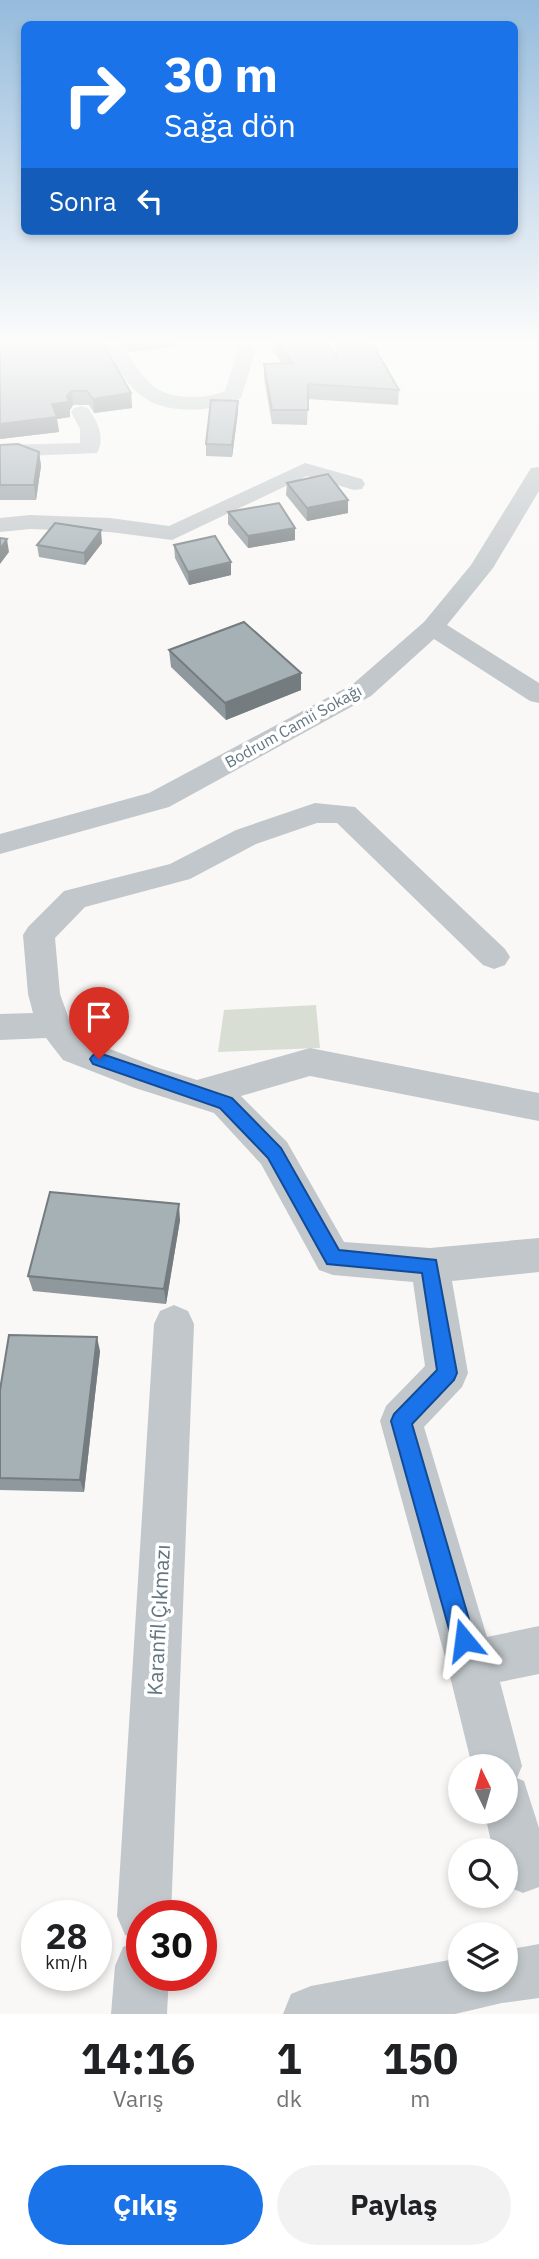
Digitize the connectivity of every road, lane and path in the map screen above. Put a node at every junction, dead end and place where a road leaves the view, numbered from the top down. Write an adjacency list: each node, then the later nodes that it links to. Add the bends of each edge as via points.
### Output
1 (90, 434): 2 (street, via 90,449)
2 (0, 451)
3 (539, 473): 6 (street, Bodrum Camii Sokağı, via 481,568)
4 (354, 484): 5 (street, via 305,469 172,533 110,525)
5 (0, 525)
6 (433, 627): 7 (street); 8 (street, Bodrum Camii Sokağı, via 362,690 159,800)
7 (539, 695)
8 (0, 844)
9 (494, 957): 10 (street, via 345,814 315,813 246,837 179,872 75,899 38,935 44,994)
10 (54, 1025): 11 (street); 12 (street, via 75,1050)
11 (0, 1027)
12 (197, 1094): 13 (street, via 310,1062); 15 (street, via 226,1103 274,1153 333,1258)
13 (539, 1107)
14 (539, 1255): 15 (street)
15 (430, 1266): 18 (street, via 447,1373 401,1421)
16 (174, 1324): 22 (street, Karanfil Çıkmazı)
17 (539, 1650): 18 (street)
18 (471, 1664): 19 (street)
19 (494, 1754)
20 (512, 1824): 21 (street)
21 (523, 1867)
22 (145, 1900)
23 (539, 1971): 24 (street)
24 (518, 1975)
25 (448, 1988): 28 (street)
26 (140, 1991): 27 (street)
27 (139, 2014)
28 (311, 2014)

